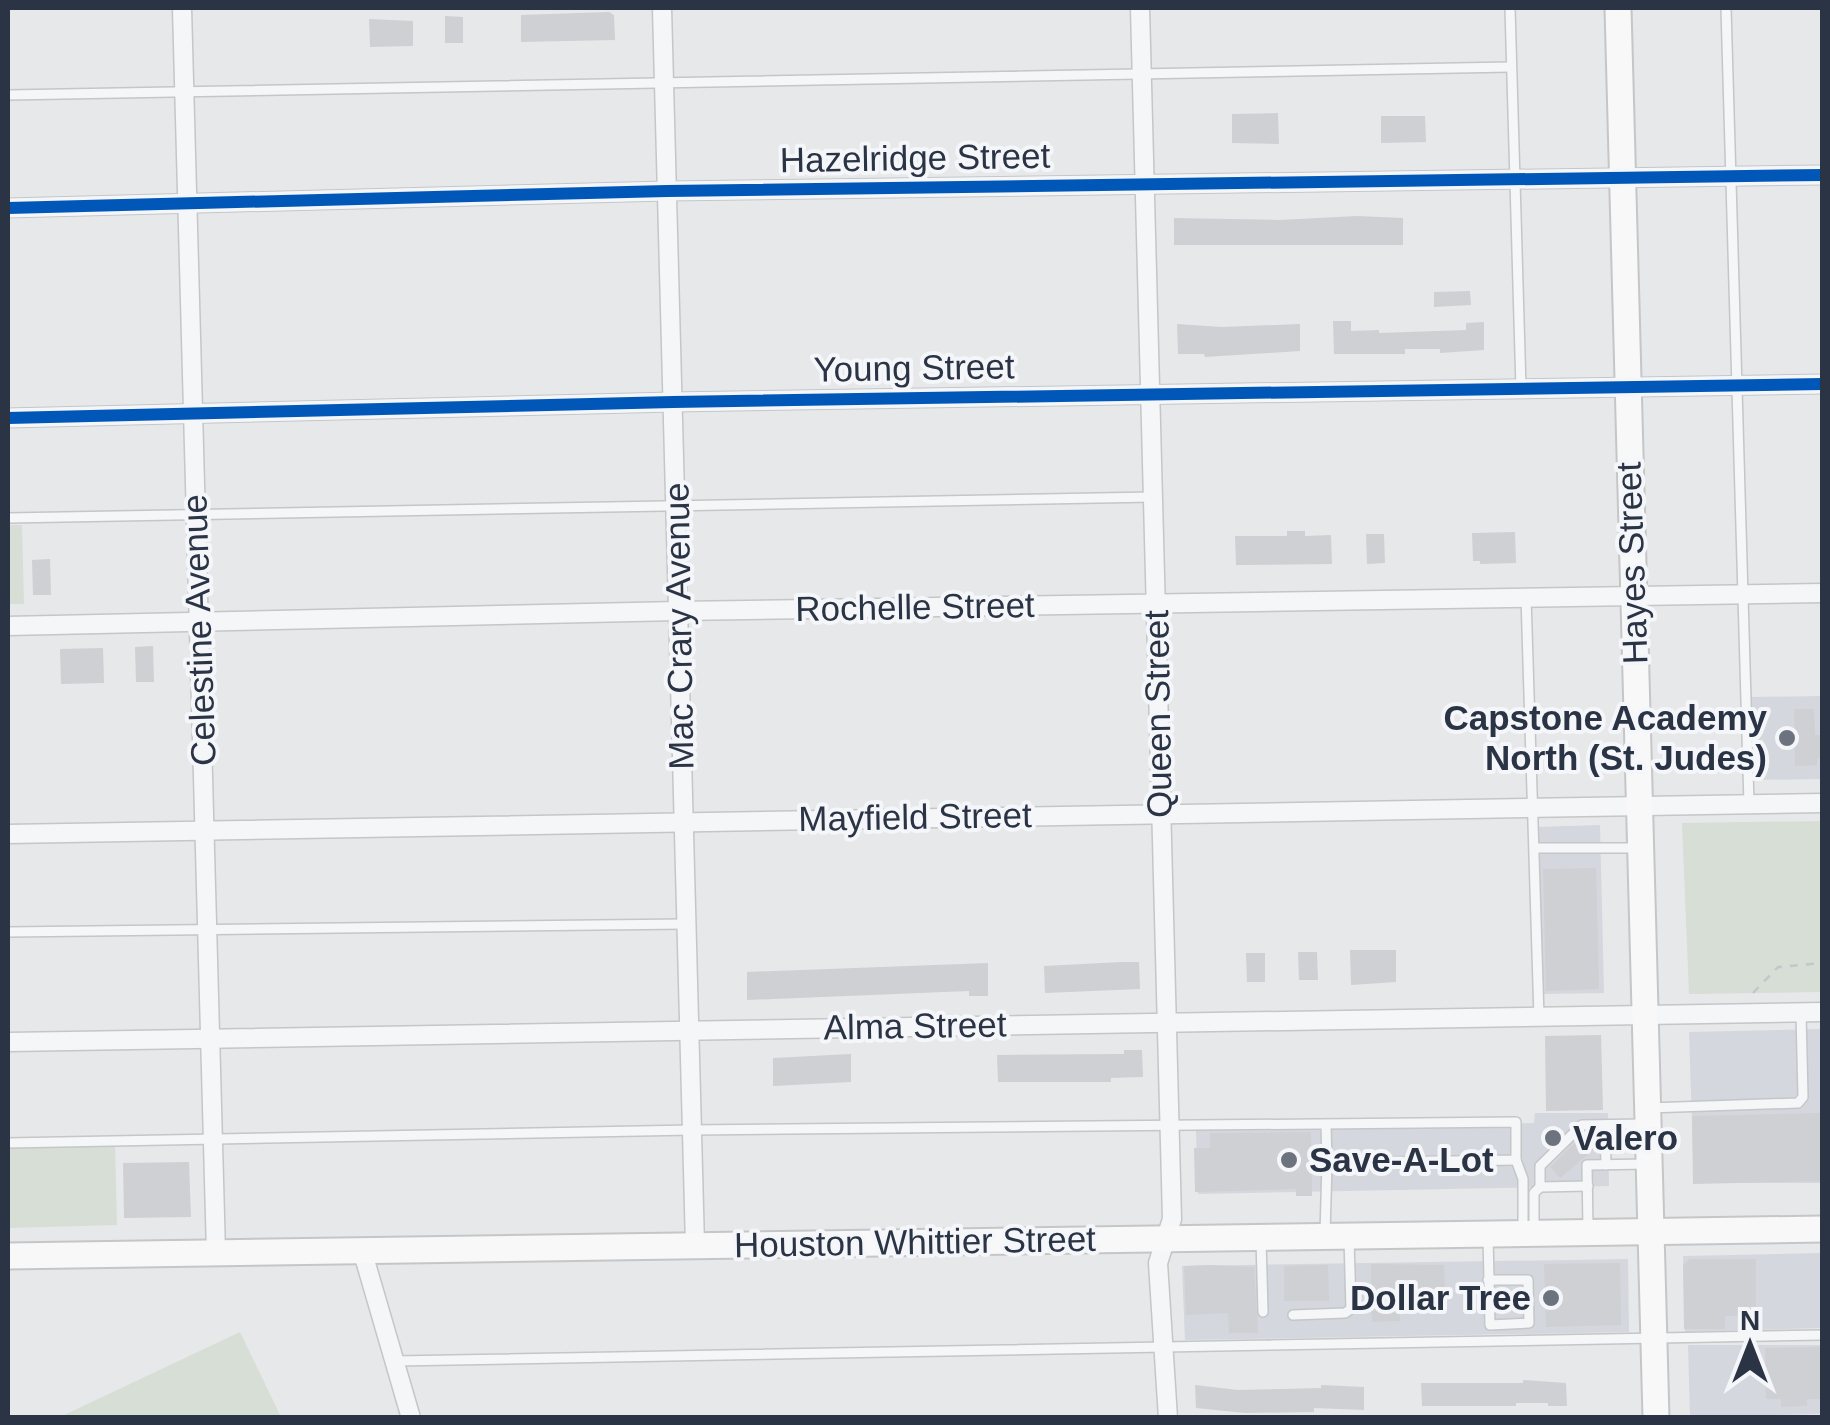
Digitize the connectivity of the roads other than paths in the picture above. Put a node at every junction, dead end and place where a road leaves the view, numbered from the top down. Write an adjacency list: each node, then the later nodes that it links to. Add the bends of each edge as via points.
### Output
1 (182, 8): 10 (street, Celestine Avenue)
2 (662, 8): 9 (street, Mac Crary Avenue)
3 (1140, 8): 8 (street, Queen Street)
4 (1510, 8): 7 (lane)
5 (1618, 8): 14 (street, Hayes Street)
6 (1726, 8): 13 (lane)
7 (1510, 67): 8 (lane); 15 (lane)
8 (1142, 75): 9 (lane); 16 (street, Queen Street)
9 (664, 82): 10 (lane); 17 (street, Mac Crary Avenue)
10 (184, 90): 11 (lane); 18 (street, Celestine Avenue)
11 (8, 95)
12 (1822, 175): 13 (street, Hazelridge Street)
13 (1732, 176): 14 (street, Hazelridge Street); 21 (lane)
14 (1622, 178): 15 (street, Hazelridge Street); 22 (street, Hayes Street)
15 (1515, 179): 16 (street, Hazelridge Street); 23 (lane)
16 (1144, 185): 17 (street, Hazelridge Street); 24 (street, Queen Street)
17 (667, 192): 18 (street, Hazelridge Street); 25 (street, Mac Crary Avenue)
18 (188, 204): 19 (street, Hazelridge Street); 26 (street, Celestine Avenue)
19 (8, 208)
20 (1822, 384): 21 (street, Young Street)
21 (1738, 386): 22 (street, Young Street); 33 (lane)
22 (1627, 387): 23 (street, Young Street); 34 (street, Hayes Street)
23 (1521, 389): 24 (street, Young Street)
24 (1150, 394): 25 (street, Young Street); 28 (street, Queen Street)
25 (673, 402): 26 (street, Young Street); 29 (street, Mac Crary Avenue)
26 (194, 414): 27 (street, Young Street); 30 (street, Celestine Avenue)
27 (8, 418)
28 (1153, 497): 29 (lane); 36 (street, Queen Street)
29 (676, 504): 30 (lane); 37 (street, Mac Crary Avenue)
30 (196, 514): 31 (lane); 38 (street, Celestine Avenue)
31 (8, 518)
32 (1822, 593): 33 (street, Rochelle Street)
33 (1743, 594): 34 (street, Rochelle Street); 41 (lane)
34 (1633, 595): 35 (street, Rochelle Street); 42 (street, Hayes Street)
35 (1526, 597): 36 (street, Rochelle Street); 43 (lane)
36 (1156, 604): 37 (street, Rochelle Street); 44 (street, Queen Street)
37 (678, 611): 38 (street, Rochelle Street); 45 (street, Mac Crary Avenue)
38 (199, 621): 39 (street, Rochelle Street); 46 (street, Celestine Avenue)
39 (8, 626)
40 (1822, 803): 41 (street, Mayfield Street)
41 (1749, 804): 42 (street, Mayfield Street)
42 (1638, 806): 43 (street, Mayfield Street); 49 (street, Hayes Street)
43 (1534, 808): 44 (street, Mayfield Street); 48 (lane)
44 (1161, 814): 45 (street, Mayfield Street); 57 (street, Queen Street)
45 (684, 820): 46 (street, Mayfield Street); 50 (street, Mac Crary Avenue)
46 (205, 829): 47 (street, Mayfield Street); 51 (street, Celestine Avenue)
47 (8, 834)
48 (1534, 848): 49 (lane); 56 (lane)
49 (1640, 848): 55 (street, Hayes Street)
50 (686, 924): 51 (lane); 58 (street, Mac Crary Avenue)
51 (207, 929): 52 (lane); 59 (street, Celestine Avenue)
52 (8, 932)
53 (1822, 1012): 54 (street, Alma Street)
54 (1801, 1013): 55 (street, Alma Street); 61 (lane, via 1798,1103)
55 (1644, 1015): 56 (street, Alma Street); 61 (street, Hayes Street)
56 (1538, 1017): 57 (street, Alma Street)
57 (1167, 1022): 58 (street, Alma Street); 62 (street, Queen Street)
58 (690, 1029): 59 (street, Alma Street); 65 (street, Mac Crary Avenue)
59 (210, 1037): 60 (street, Alma Street); 66 (street, Celestine Avenue)
60 (8, 1042)
61 (1647, 1116): 63 (lane); 70 (street, Hayes Street)
62 (1170, 1124): 64 (lane); 65 (lane); 81 (street, Queen Street, via 1172,1219)
63 (1605, 1124): 71 (lane); 72 (lane, via 1582,1124 1540,1166)
64 (1326, 1125): 68 (lane, via 1516,1122); 69 (lane)
65 (692, 1130): 66 (lane); 82 (street, Mac Crary Avenue)
66 (213, 1137): 67 (lane); 84 (street, Celestine Avenue)
67 (8, 1142)
68 (1516, 1160): 69 (lane); 76 (lane)
69 (1326, 1163): 79 (lane)
70 (1648, 1164): 71 (lane); 75 (street, Hayes Street)
71 (1606, 1165): 73 (lane, via 1588,1165)
72 (1540, 1186): 73 (lane); 76 (lane)
73 (1588, 1186): 77 (lane)
74 (1822, 1229): 75 (street, Houston Whittier Street)
75 (1650, 1230): 77 (street, Houston Whittier Street); 91 (street, Hayes Street)
76 (1529, 1232): 77 (street, Houston Whittier Street); 78 (street, Houston Whittier Street)
77 (1588, 1232)
78 (1488, 1233): 79 (street, Houston Whittier Street); 86 (lane)
79 (1337, 1235): 80 (street, Houston Whittier Street); 88 (lane, via 1350,1309)
80 (1261, 1236): 81 (street, Houston Whittier Street); 87 (lane)
81 (1165, 1238): 82 (street, Houston Whittier Street); 93 (street, Queen Street, via 1158,1263)
82 (696, 1245): 83 (street, Houston Whittier Street)
83 (362, 1250): 84 (street, Houston Whittier Street); 94 (street)
84 (216, 1252): 85 (street, Houston Whittier Street)
85 (8, 1256)
86 (1488, 1280): 89 (lane); 89 (lane, via 1528,1280 1529,1323)
87 (1263, 1312)
88 (1293, 1315)
89 (1490, 1325): 92 (lane)
90 (1822, 1335): 91 (lane)
91 (1653, 1338): 92 (lane); 97 (street, Hayes Street)
92 (1490, 1340): 93 (lane)
93 (1164, 1346): 94 (lane); 96 (street, Queen Street)
94 (394, 1361): 95 (street)
95 (411, 1418)
96 (1168, 1418)
97 (1656, 1418)

